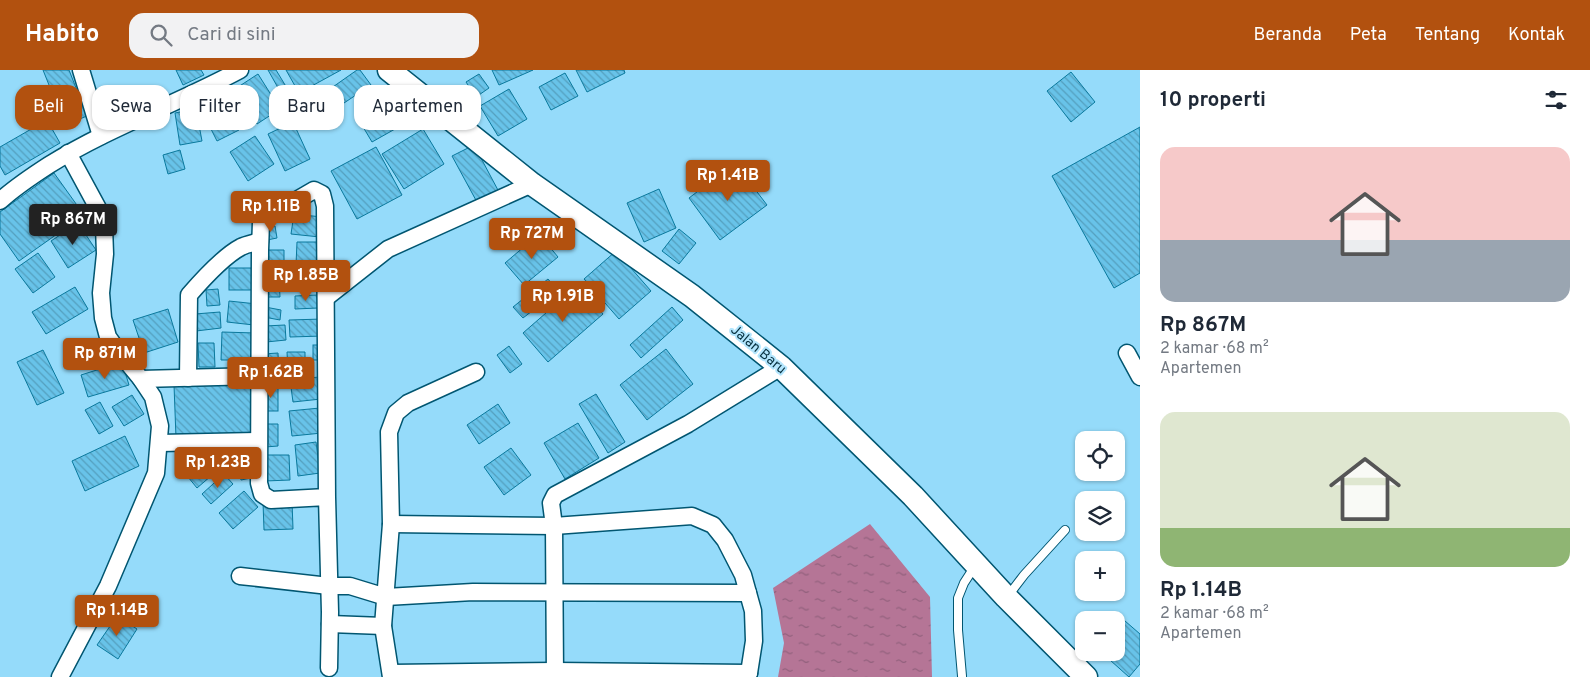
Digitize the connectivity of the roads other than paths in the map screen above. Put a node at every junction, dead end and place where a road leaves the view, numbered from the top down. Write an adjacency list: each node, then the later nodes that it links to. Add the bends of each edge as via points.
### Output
1 (81, 70): 4 (street)
2 (240, 70): 4 (street)
3 (389, 70): 6 (main road, Jalan Baru)
4 (101, 136): 5 (street)
5 (68, 153): 7 (street); 16 (street, via 100,212 104,226 106,254 101,293 108,337)
6 (532, 184): 9 (street, via 388,249); 11 (main road, Jalan Baru, via 692,296)
7 (0, 201)
8 (260, 241): 9 (street, via 261,222 314,190 322,194); 13 (street); 15 (street, via 232,253 189,295)
9 (327, 297): 19 (street)
10 (1127, 353): 14 (street)
11 (781, 368): 21 (street, via 688,424 555,495 551,503); 23 (main road, Jalan Baru, via 880,462)
12 (476, 372): 20 (street, via 408,403 396,413 389,432)
13 (260, 376): 15 (street); 17 (street)
14 (1140, 377)
15 (188, 378): 16 (street)
16 (141, 379): 18 (street, via 153,396 160,426)
17 (259, 441): 18 (street); 19 (street, via 262,494 270,500)
18 (160, 443): 37 (street, via 156,473 108,586)
19 (327, 497): 25 (street)
20 (391, 524): 21 (street); 28 (street)
21 (554, 526): 26 (street); 27 (street, via 692,516 713,525 725,540 743,575)
22 (1064, 530): 29 (lane)
23 (976, 564): 29 (main road, Jalan Baru); 36 (lane, via 958,598)
24 (240, 576): 25 (street)
25 (329, 586): 28 (street, via 356,587); 30 (street)
26 (554, 592): 27 (street); 28 (street); 33 (street)
27 (748, 593): 35 (street, via 753,611 754,641)
28 (386, 597): 31 (street)
29 (1006, 597): 38 (main road, Jalan Baru)
30 (330, 624): 31 (street); 32 (street)
31 (383, 626): 34 (street)
32 (329, 668)
33 (555, 674): 34 (street); 35 (street)
34 (391, 675)
35 (748, 675)
36 (962, 676)
37 (60, 677)
38 (1086, 677)

